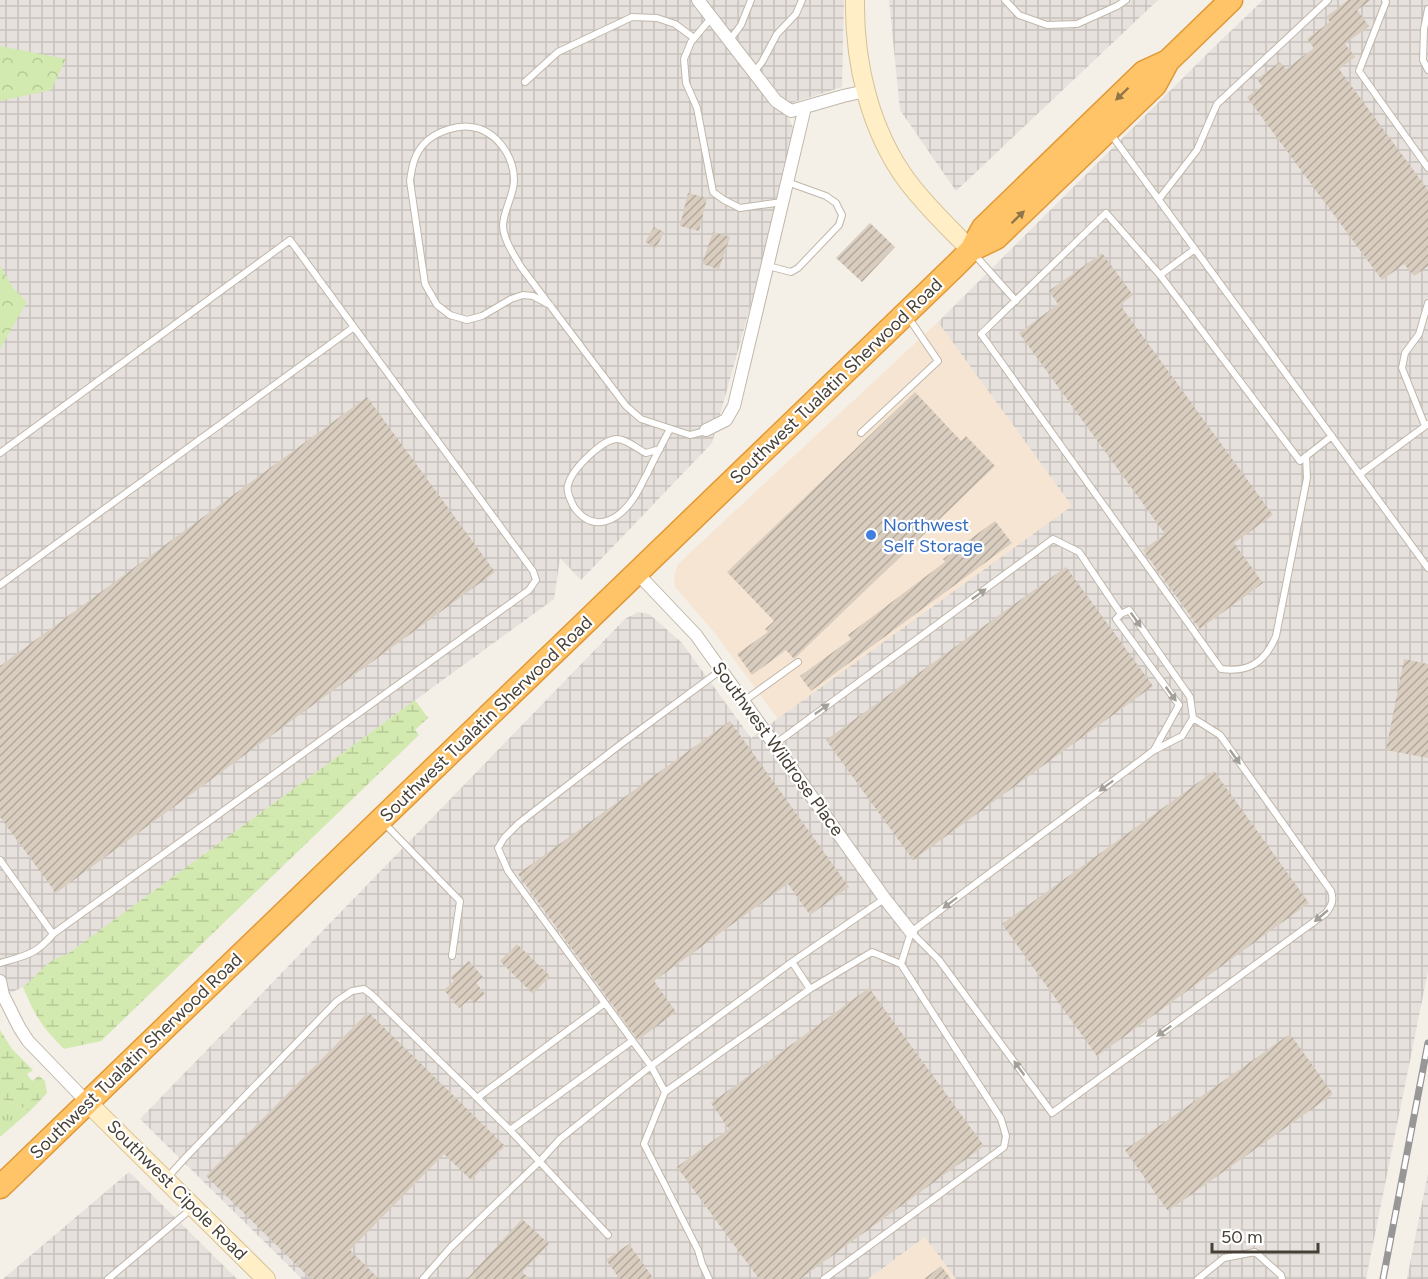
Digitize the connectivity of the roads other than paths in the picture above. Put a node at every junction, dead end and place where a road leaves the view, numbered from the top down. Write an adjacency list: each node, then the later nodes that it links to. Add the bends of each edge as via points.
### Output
1 (698, 0): 11 (street)
2 (751, 0): 13 (lane, via 741,25)
3 (802, 0): 16 (lane)
4 (855, 0): 18 (main road)
5 (1005, 0): 6 (lane, via 1019,15 1047,25 1077,24)
6 (1126, 0)
7 (1231, 0): 14 (highway, Southwest Tualatin Sherwood Road)
8 (1328, 0): 23 (lane, via 1217,104 1197,150)
9 (1385, 0): 21 (lane, via 1359,71)
10 (1428, 9): 15 (lane, via 1423,60)
11 (711, 18): 12 (lane); 13 (street)
12 (694, 38): 17 (lane, via 675,24 657,18 632,17 558,51); 24 (lane, via 684,59 686,83 697,108 713,192 740,208)
13 (729, 41): 16 (street)
14 (1168, 61): 20 (highway, Southwest Tualatin Sherwood Road, via 1155,85); 26 (highway, Southwest Tualatin Sherwood Road, one-way to 26, via 1144,72 983,228)
15 (1428, 70)
16 (753, 72): 19 (street, via 776,101 792,111)
17 (525, 82)
18 (866, 91): 19 (street); 26 (main road, via 887,149 907,181)
19 (805, 107): 22 (street)
20 (1108, 130): 23 (lane); 26 (highway, Southwest Tualatin Sherwood Road, one-way to 20, via 996,238)
21 (1428, 168)
22 (787, 182): 24 (street); 27 (lane, via 836,202 842,215 839,225 798,268 791,272)
23 (1159, 199): 25 (lane)
24 (783, 202): 27 (street)
25 (1195, 249): 28 (lane); 38 (lane)
26 (971, 250): 29 (lane); 32 (highway, Southwest Tualatin Sherwood Road)
27 (768, 266): 36 (street, via 734,406 726,420)
28 (1160, 275): 29 (lane, via 1106,213); 41 (lane, via 1300,461)
29 (1016, 301): 41 (lane, via 981,334 1221,669 1245,668 1258,662 1276,636 1307,478)
30 (1428, 303): 34 (lane, via 1419,334 1405,353 1402,368)
31 (550, 305): 31 (lane, via 521,267 506,237 503,226 514,181 506,150 495,138 472,127 438,133 426,141 416,153 410,181 425,284 436,305 466,320 523,295); 35 (lane, via 626,406 641,419)
32 (906, 314): 37 (lane, via 938,361); 44 (highway, Southwest Tualatin Sherwood Road)
33 (354, 327): 40 (lane, via 290,240); 45 (lane); 57 (lane, via 536,580 529,590)
34 (1427, 424): 42 (lane)
35 (670, 429): 36 (lane, via 690,435); 39 (lane)
36 (706, 430)
37 (861, 433)
38 (1332, 436): 41 (lane); 42 (lane)
39 (660, 449): 39 (lane, via 633,500 611,520 594,523 584,518 571,501 568,485 573,475 600,446 616,439 646,453)
40 (0, 453)
41 (1306, 456)
42 (1360, 474): 43 (lane)
43 (1428, 568)
44 (637, 573): 48 (street, Southwest Wildrose Place, via 696,635); 53 (highway, Southwest Tualatin Sherwood Road)
45 (0, 585)
46 (1121, 614): 50 (lane, one-way to 50, via 1129,610 1190,697); 51 (lane, one-way to 46, via 1053,539 1079,552); 52 (lane, one-way to 52, via 1116,619 1179,705)
47 (798, 662): 49 (lane)
48 (722, 670): 49 (street, Southwest Wildrose Place); 64 (lane, via 519,823 498,848 508,872)
49 (744, 701): 51 (street, Southwest Wildrose Place)
50 (1193, 718): 52 (lane, via 1182,736); 56 (lane, one-way to 56, via 1220,735 1331,891 1333,898 1326,913 1052,1113 939,960)
51 (775, 744): 55 (street, Southwest Wildrose Place)
52 (1153, 751): 56 (lane, one-way to 56)
53 (381, 820): 58 (lane, via 460,901); 69 (highway, Southwest Tualatin Sherwood Road)
54 (0, 860): 57 (lane)
55 (885, 899): 56 (street, Southwest Wildrose Place); 59 (lane)
56 (911, 932): 61 (lane)
57 (53, 934): 60 (lane, via 38,951)
58 (452, 956)
59 (792, 962): 63 (lane); 66 (lane)
60 (0, 963)
61 (901, 964): 63 (lane, via 872,952); 80 (lane, via 1001,1119 1006,1136 1004,1147)
62 (0, 981): 69 (street, via 3,995 28,1041)
63 (810, 989): 67 (lane)
64 (605, 1003): 65 (lane); 68 (lane)
65 (632, 1041): 66 (lane); 70 (lane)
66 (651, 1066): 67 (lane); 71 (lane, via 560,1139)
67 (665, 1092): 79 (lane, via 644,1144)
68 (477, 1098): 70 (lane); 72 (lane, via 372,995 364,990 352,992 337,1001)
69 (87, 1102): 72 (main road, Southwest Cipole Road); 73 (highway, Southwest Tualatin Sherwood Road)
70 (510, 1130): 71 (lane)
71 (540, 1161): 75 (lane); 78 (lane)
72 (166, 1179): 74 (main road, Southwest Cipole Road)
73 (0, 1187)
74 (194, 1207): 76 (lane); 77 (main road, Southwest Cipole Road)
75 (608, 1235)
76 (108, 1279)
77 (266, 1279)
78 (423, 1279)
79 (709, 1279)
80 (824, 1279)
81 (1198, 1279): 82 (lane, via 1224,1258 1255,1252)
82 (1282, 1279)

